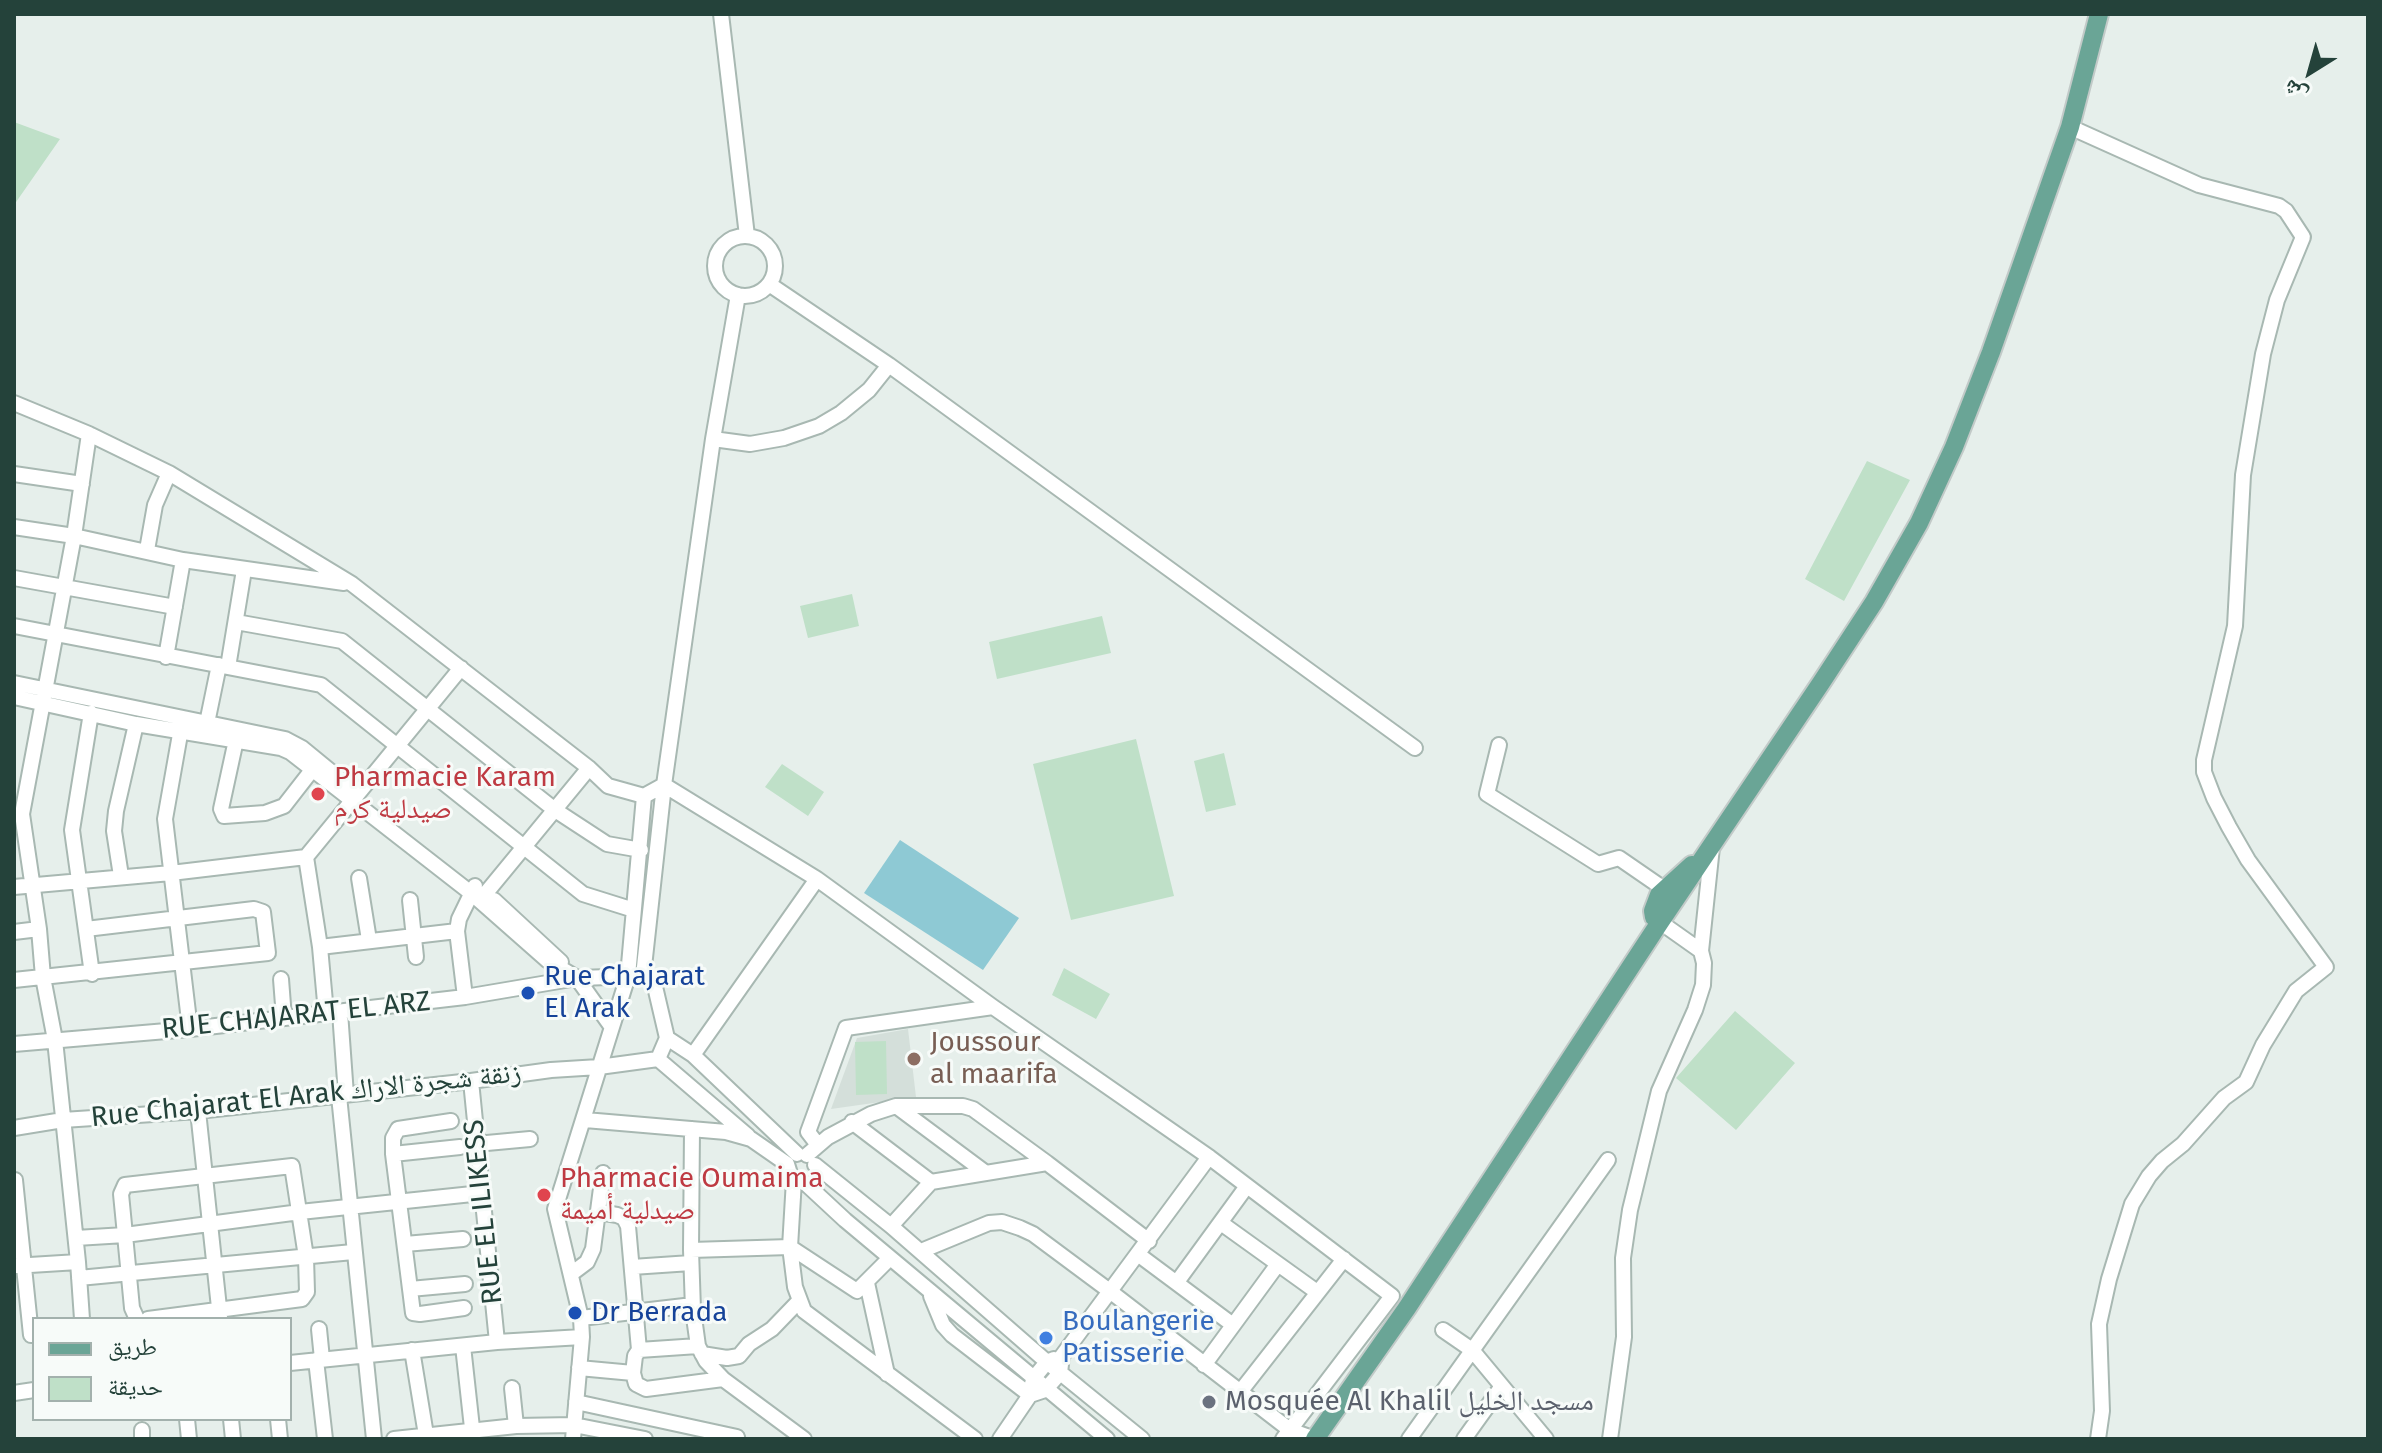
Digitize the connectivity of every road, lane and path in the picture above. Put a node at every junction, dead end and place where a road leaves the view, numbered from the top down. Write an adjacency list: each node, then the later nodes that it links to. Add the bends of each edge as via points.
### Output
1 (721, 14): 4 (street)
2 (2099, 14): 3 (main road)
3 (2070, 127): 48 (main road, via 1991,352 1919,523 1874,602); 216 (street, via 2199,185 2279,206 2303,237 2277,300 2263,354 2243,475 2235,626 2204,772 2248,860 2326,967 2296,991 2246,1082 2162,1161 2132,1204 2099,1324)
4 (747, 236): 5 (street, via 763,242 774,257); 6 (street, via 727,242 716,258 718,279)
5 (769, 284): 6 (street, via 753,295); 7 (street)
6 (738, 295): 10 (street)
7 (889, 365): 10 (street, via 869,390 819,426 750,444); 40 (street)
8 (14, 403): 9 (street)
9 (89, 434): 11 (street); 13 (street)
10 (713, 439): 43 (street)
11 (169, 473): 16 (street, via 155,505); 20 (street)
12 (14, 474): 13 (street)
13 (82, 484): 15 (street)
14 (14, 527): 15 (street)
15 (74, 536): 16 (street); 21 (street)
16 (147, 550): 17 (street)
17 (183, 560): 18 (street); 22 (street)
18 (244, 570): 20 (street); 23 (street)
19 (14, 578): 21 (street)
20 (352, 584): 28 (street)
21 (64, 587): 22 (street); 25 (street)
22 (175, 607): 26 (street)
23 (236, 622): 27 (street); 32 (street, via 342,641)
24 (14, 626): 25 (street)
25 (56, 634): 26 (street); 30 (street)
26 (166, 657): 27 (street)
27 (223, 666): 34 (street); 39 (street, via 321,685)
28 (461, 668): 32 (street); 41 (street)
29 (14, 683): 30 (street)
30 (44, 696): 31 (street); 33 (street); 36 (street); 47 (street)
31 (14, 697)
32 (427, 709): 39 (street); 46 (street)
33 (91, 713): 35 (street); 56 (street, via 72,830)
34 (207, 723): 36 (street); 45 (street, via 293,742)
35 (136, 724): 36 (street); 53 (street, via 114,831)
36 (182, 724): 37 (street); 52 (street, via 165,819)
37 (236, 740): 42 (street, via 281,748); 42 (street, via 221,809 224,816 284,806)
38 (1499, 745): 59 (street, via 1487,794 1598,864 1619,858)
39 (398, 746): 45 (street); 49 (street)
40 (1415, 748)
41 (589, 768): 44 (street, via 608,786); 46 (street)
42 (312, 770): 45 (street)
43 (664, 785): 44 (street); 55 (street); 77 (street)
44 (644, 796): 50 (street)
45 (355, 798): 51 (street); 60 (street)
46 (555, 810): 49 (street); 50 (street, via 607,844)
47 (19, 831): 57 (street)
48 (1712, 847): 59 (main road); 64 (main road); 72 (street)
49 (524, 848): 60 (street); 62 (street, via 583,894)
50 (641, 850): 62 (street)
51 (306, 857): 52 (street); 71 (street)
52 (171, 873): 53 (street); 63 (street)
53 (121, 876): 56 (street)
54 (359, 878): 70 (street)
55 (817, 879): 82 (street); 90 (street)
56 (80, 880): 57 (street); 66 (street)
57 (33, 885): 58 (street); 65 (street)
58 (14, 887)
59 (1664, 889): 64 (main road, via 1653,909)
60 (477, 891): 67 (street); 76 (street, via 547,960)
61 (410, 900): 69 (street)
62 (634, 910): 77 (street)
63 (177, 919): 66 (street); 74 (street); 74 (street, via 259,910 268,953)
64 (1660, 922): 72 (street); 156 (main road)
65 (39, 929): 68 (street); 78 (street)
66 (86, 929): 75 (street)
67 (457, 931): 69 (street); 81 (street)
68 (14, 932)
69 (414, 937): 70 (street); 73 (street)
70 (369, 940): 71 (street)
71 (320, 947): 83 (street)
72 (1701, 951): 215 (street, via 1700,998 1659,1091 1630,1210 1623,1258 1624,1337)
73 (416, 957)
74 (182, 963): 75 (street); 86 (street)
75 (92, 974): 78 (street)
76 (572, 976): 77 (street, RUE CHAJARAT EL ARZ); 81 (street, RUE CHAJARAT EL ARZ); 85 (street)
77 (636, 976): 85 (street); 87 (street, via 653,978)
78 (43, 977): 80 (street); 88 (street)
79 (281, 979): 84 (street)
80 (14, 980)
81 (465, 997): 83 (street, RUE CHAJARAT EL ARZ)
82 (993, 1007): 108 (street, via 846,1028); 109 (street)
83 (333, 1013): 84 (street, RUE CHAJARAT EL ARZ); 94 (street)
84 (284, 1018): 86 (street, RUE CHAJARAT EL ARZ)
85 (611, 1026): 92 (street)
86 (190, 1029): 88 (street, RUE CHAJARAT EL ARZ)
87 (667, 1038): 90 (street); 91 (street)
88 (55, 1040): 89 (street, RUE CHAJARAT EL ARZ); 97 (street)
89 (14, 1044)
90 (693, 1055): 108 (street)
91 (658, 1059): 92 (street, Rue Chajarat El Arak زنقة شجرة الاراك); 104 (street)
92 (599, 1067): 93 (street, Rue Chajarat El Arak زنقة شجرة الاراك); 98 (street)
93 (471, 1081): 94 (street, Rue Chajarat El Arak زنقة شجرة الاراك); 105 (street, RUE EL ILIKESS)
94 (342, 1095): 96 (street, Rue Chajarat El Arak زنقة شجرة الاراك); 121 (street)
95 (896, 1106): 100 (street); 111 (street, via 973,1109); 113 (street)
96 (198, 1111): 97 (street, Rue Chajarat El Arak زنقة شجرة الاراك); 114 (street)
97 (63, 1120): 101 (street, Rue Chajarat El Arak زنقة شجرة الاراك); 128 (street)
98 (585, 1120): 102 (street); 146 (street, via 555,1209)
99 (451, 1121): 107 (street, via 398,1129)
100 (852, 1122): 108 (street); 117 (street)
101 (14, 1128)
102 (692, 1129): 104 (street, via 737,1134); 137 (street)
103 (530, 1139): 105 (street)
104 (756, 1142): 108 (street)
105 (476, 1144): 119 (street, RUE EL ILIKESS)
106 (460, 1147): 107 (street)
107 (393, 1154): 120 (street)
108 (803, 1156): 116 (street, via 789,1175); 116 (street, via 813,1175); 126 (street)
109 (1209, 1157): 118 (street); 130 (street)
110 (1608, 1160): 175 (street)
111 (1047, 1163): 113 (street); 130 (street)
112 (603, 1173): 123 (street)
113 (986, 1173): 117 (street)
114 (205, 1174): 122 (street, via 292,1166); 124 (street); 127 (street, via 125,1185)
115 (15, 1180): 142 (street)
116 (798, 1180): 132 (street); 138 (street)
117 (931, 1182): 126 (street)
118 (1247, 1186): 125 (street); 139 (street)
119 (482, 1193): 120 (street); 170 (street, RUE EL ILIKESS)
120 (400, 1202): 121 (street); 131 (street)
121 (349, 1207): 122 (street); 134 (street)
122 (300, 1212): 124 (street); 136 (street)
123 (599, 1212): 144 (street, via 624,1218); 146 (street, via 590,1257)
124 (212, 1223): 127 (street); 143 (street)
125 (1221, 1223): 141 (street); 148 (street)
126 (891, 1226): 133 (street)
127 (125, 1235): 128 (street); 145 (street)
128 (76, 1238): 140 (street)
129 (463, 1239): 131 (street)
130 (1149, 1241): 135 (street)
131 (405, 1244): 151 (street)
132 (790, 1247): 137 (street); 149 (street, via 853,1290); 155 (street)
133 (921, 1251): 153 (street, via 1002,1222 1033,1234); 179 (street)
134 (353, 1252): 136 (street); 176 (street)
135 (1139, 1255): 148 (street); 153 (street)
136 (306, 1257): 143 (street); 160 (street, via 307,1292 302,1299)
137 (691, 1257): 144 (street); 157 (street)
138 (890, 1258): 149 (street); 152 (street)
139 (1344, 1259): 154 (street); 156 (street)
140 (78, 1262): 142 (street); 147 (street)
141 (1278, 1264): 154 (street); 165 (street)
142 (20, 1265): 168 (street)
143 (215, 1265): 145 (street); 160 (street)
144 (632, 1267): 159 (street)
145 (130, 1274): 147 (street); 162 (street)
146 (571, 1274): 164 (street)
147 (79, 1278): 161 (street)
148 (1177, 1282): 165 (street)
149 (867, 1283): 185 (street)
150 (465, 1284): 151 (street)
151 (410, 1289): 158 (street, via 413,1313)
152 (929, 1291): 187 (street); 192 (street, via 952,1335)
153 (1111, 1292): 177 (street); 181 (street)
154 (1317, 1292): 191 (street)
155 (799, 1301): 174 (street, via 739,1356); 185 (street, via 809,1316)
156 (1400, 1302): 198 (street); 211 (main road)
157 (693, 1305): 159 (street); 174 (street)
158 (464, 1308)
159 (637, 1311): 164 (street); 173 (street)
160 (220, 1315): 163 (street)
161 (82, 1317)
162 (136, 1317)
163 (184, 1317)
164 (581, 1318): 169 (street)
165 (1233, 1325): 181 (street)
166 (319, 1329): 178 (street)
167 (1443, 1330): 175 (street)
168 (31, 1335)
169 (582, 1337): 170 (street); 182 (street)
170 (497, 1342): 171 (street)
171 (463, 1346): 172 (street); 197 (street)
172 (412, 1350): 176 (street); 199 (street)
173 (639, 1350): 174 (street); 183 (street)
174 (700, 1350): 186 (street)
175 (1472, 1350): 188 (street); 212 (street)
176 (364, 1356): 178 (street); 203 (street)
177 (1062, 1356): 179 (street); 184 (street)
178 (319, 1360): 180 (street); 202 (street)
179 (1047, 1362): 184 (street); 187 (street)
180 (292, 1363)
181 (1204, 1365): 191 (street)
182 (579, 1368): 183 (street); 193 (street)
183 (633, 1373): 186 (street, via 636,1384 646,1389)
184 (1060, 1373): 190 (street); 210 (street)
185 (887, 1374): 208 (street)
186 (723, 1379): 194 (street)
187 (1033, 1379): 190 (street); 192 (street)
188 (1502, 1386): 213 (street); 214 (street)
189 (512, 1388): 195 (street)
190 (1045, 1390): 192 (street); 209 (street)
191 (1240, 1392): 198 (street)
192 (1030, 1395): 200 (street)
193 (576, 1402): 196 (street); 201 (street)
194 (779, 1420): 206 (street); 207 (street)
195 (516, 1426): 196 (street); 197 (street)
196 (573, 1432): 205 (street)
197 (473, 1435): 199 (street)
198 (1287, 1435): 211 (street)
199 (425, 1436): 204 (street)
200 (1008, 1436)
201 (737, 1437)
202 (325, 1439)
203 (374, 1439)
204 (394, 1439)
205 (645, 1439)
206 (777, 1439)
207 (804, 1439)
208 (975, 1439)
209 (1107, 1439)
210 (1142, 1439)
211 (1315, 1439)
212 (1409, 1439)
213 (1464, 1439)
214 (1546, 1439)
215 (1610, 1439)
216 (2098, 1439)

